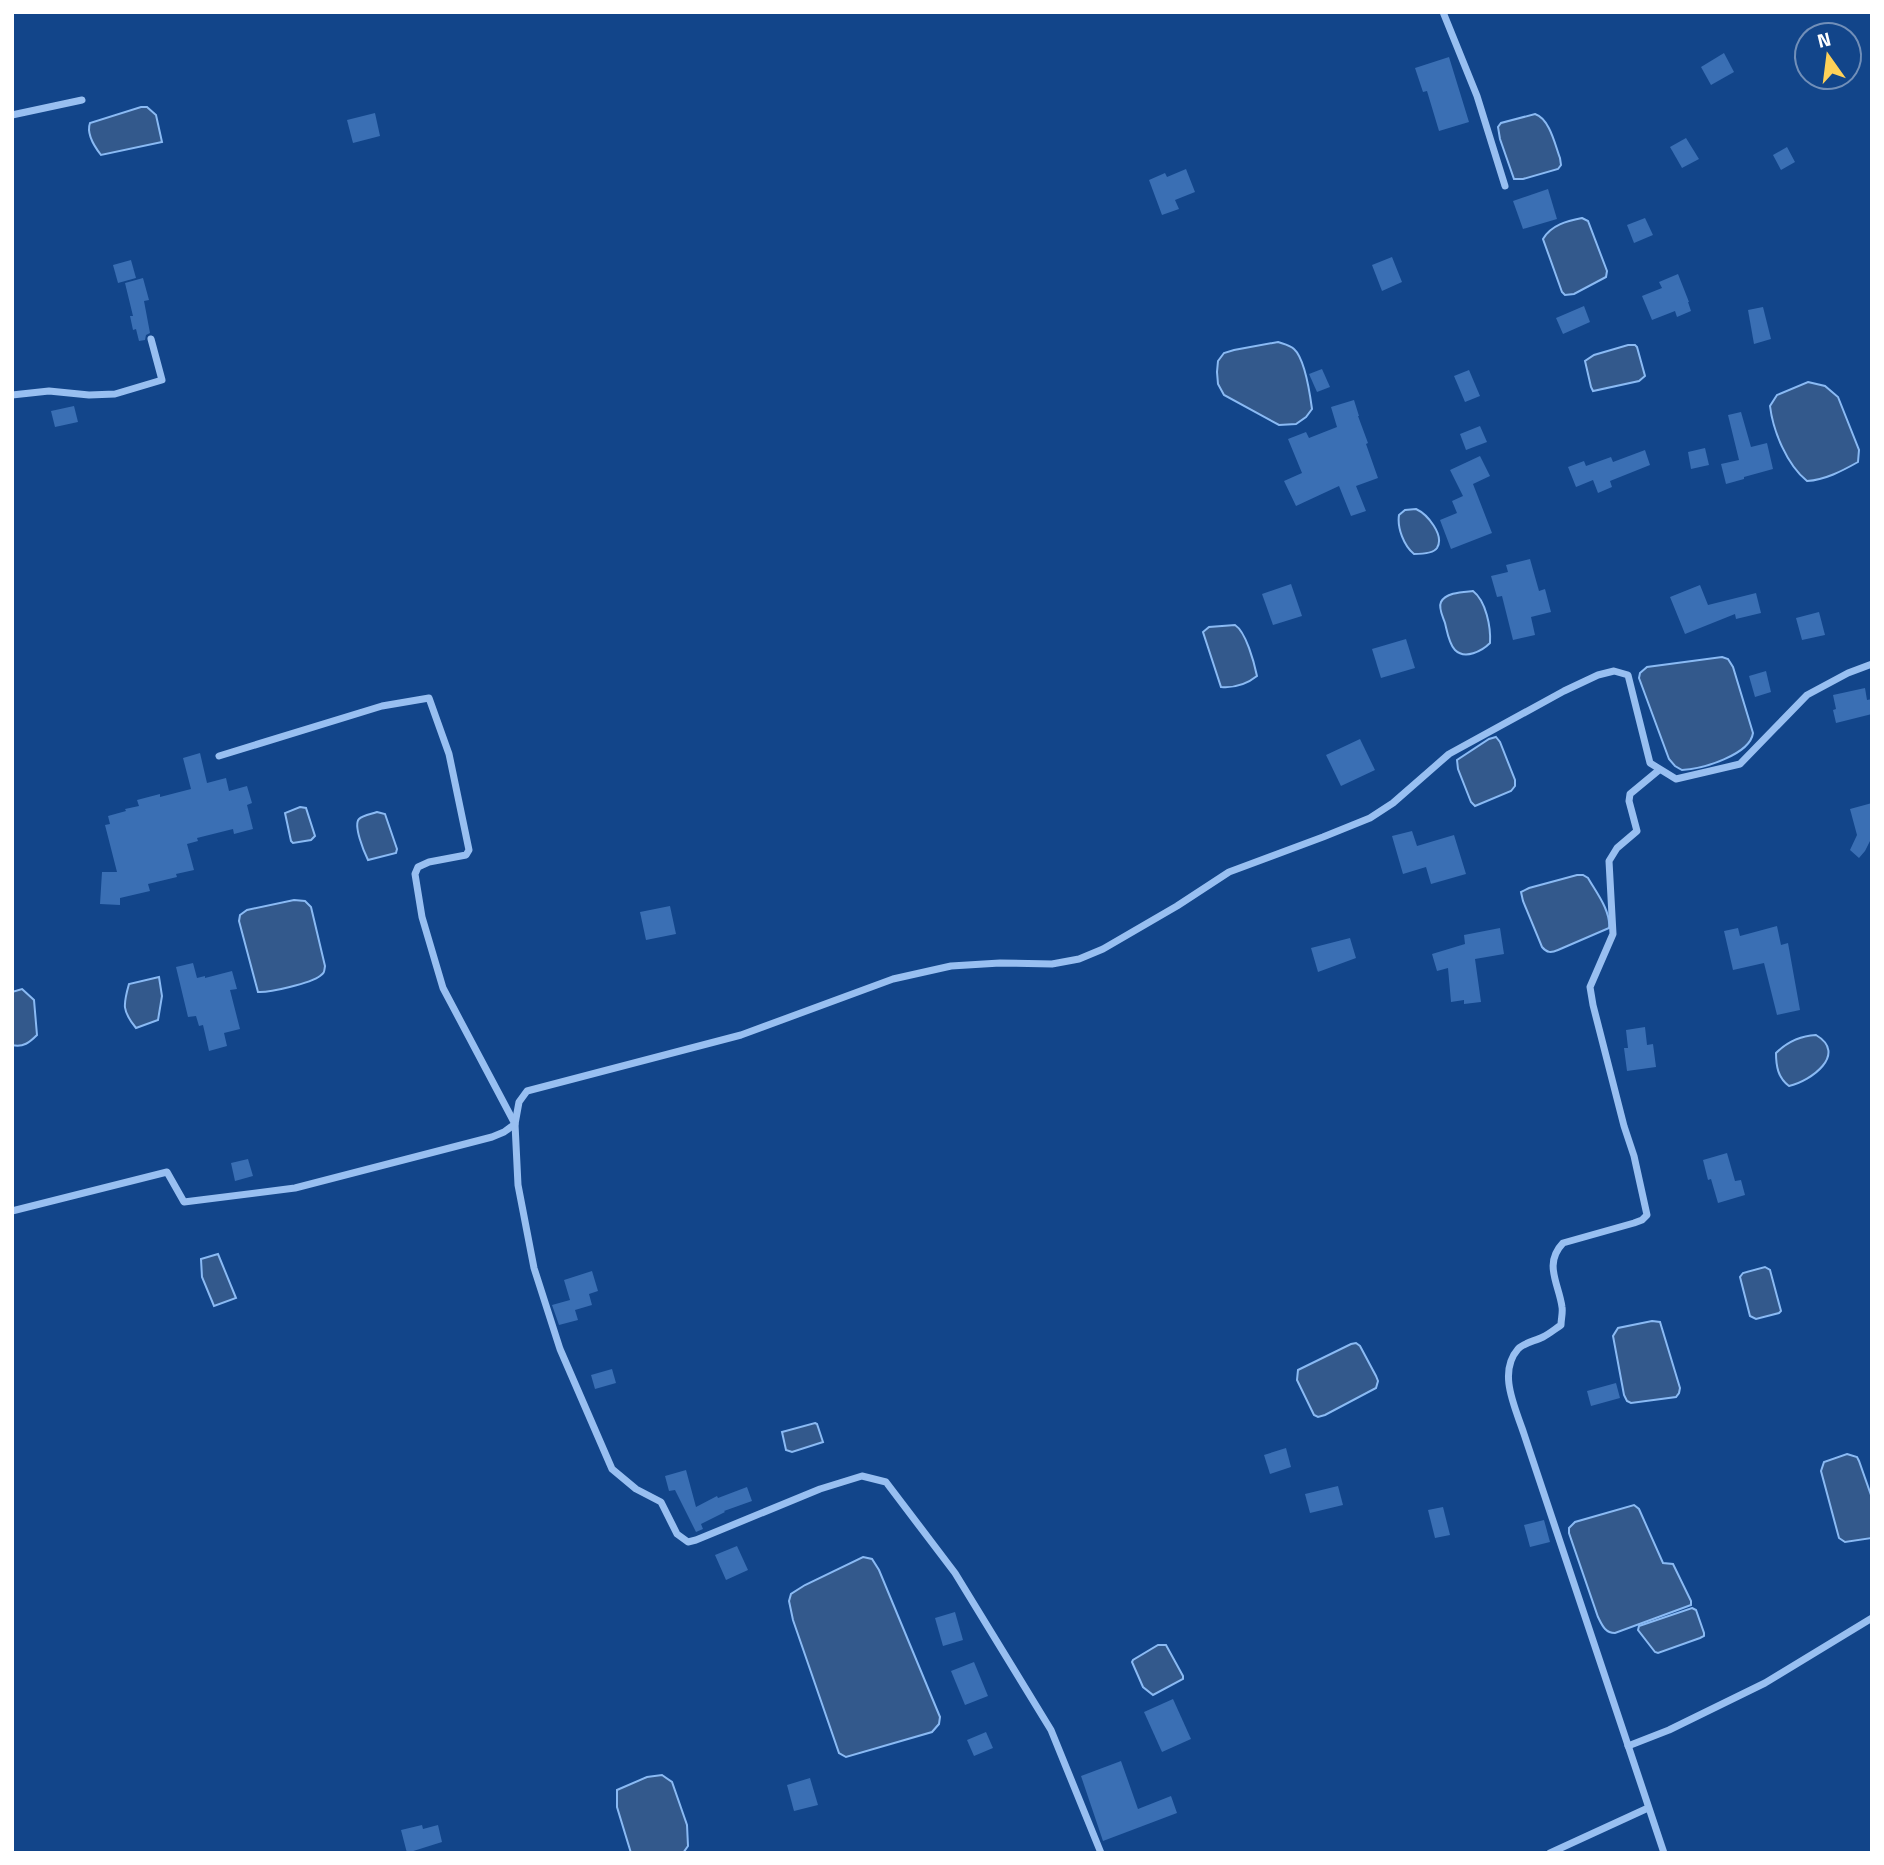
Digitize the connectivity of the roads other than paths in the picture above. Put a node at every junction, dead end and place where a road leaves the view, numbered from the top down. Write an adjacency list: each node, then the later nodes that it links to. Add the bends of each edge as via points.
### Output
1 (1443, 12): 4 (street, via 1477,96)
2 (82, 100): 3 (street)
3 (12, 115)
4 (1505, 186)
5 (151, 339): 6 (street, via 162,380 115,394 49,391)
6 (12, 395)
7 (1872, 664): 9 (street, via 1807,695 1740,764 1676,779)
8 (219, 756): 10 (street, via 382,706 429,698 449,754 469,850 466,855 418,867 415,874 422,917 443,988)
9 (1659, 770): 10 (street, via 1650,763 1628,675 1614,671 1598,675 1449,754 1370,818 1229,872 1079,959 1052,964 951,966 893,979 741,1035 527,1091 519,1102); 13 (street, via 1630,794 1637,831 1609,862 1613,934 1590,987 1647,1215 1563,1243 1556,1250 1552,1267 1561,1325 1519,1348 1508,1374 1520,1423)
10 (515, 1124): 11 (street, via 492,1138 295,1188 184,1202 167,1172); 15 (street, via 518,1185 534,1268 560,1349 612,1469 661,1502 677,1534 688,1542 863,1476 886,1482 955,1573 1051,1730)
11 (12, 1211)
12 (1872, 1618): 13 (street, via 1765,1683)
13 (1628, 1746): 14 (street)
14 (1648, 1808): 16 (street); 17 (street)
15 (1101, 1853)
16 (1550, 1853)
17 (1664, 1853)

